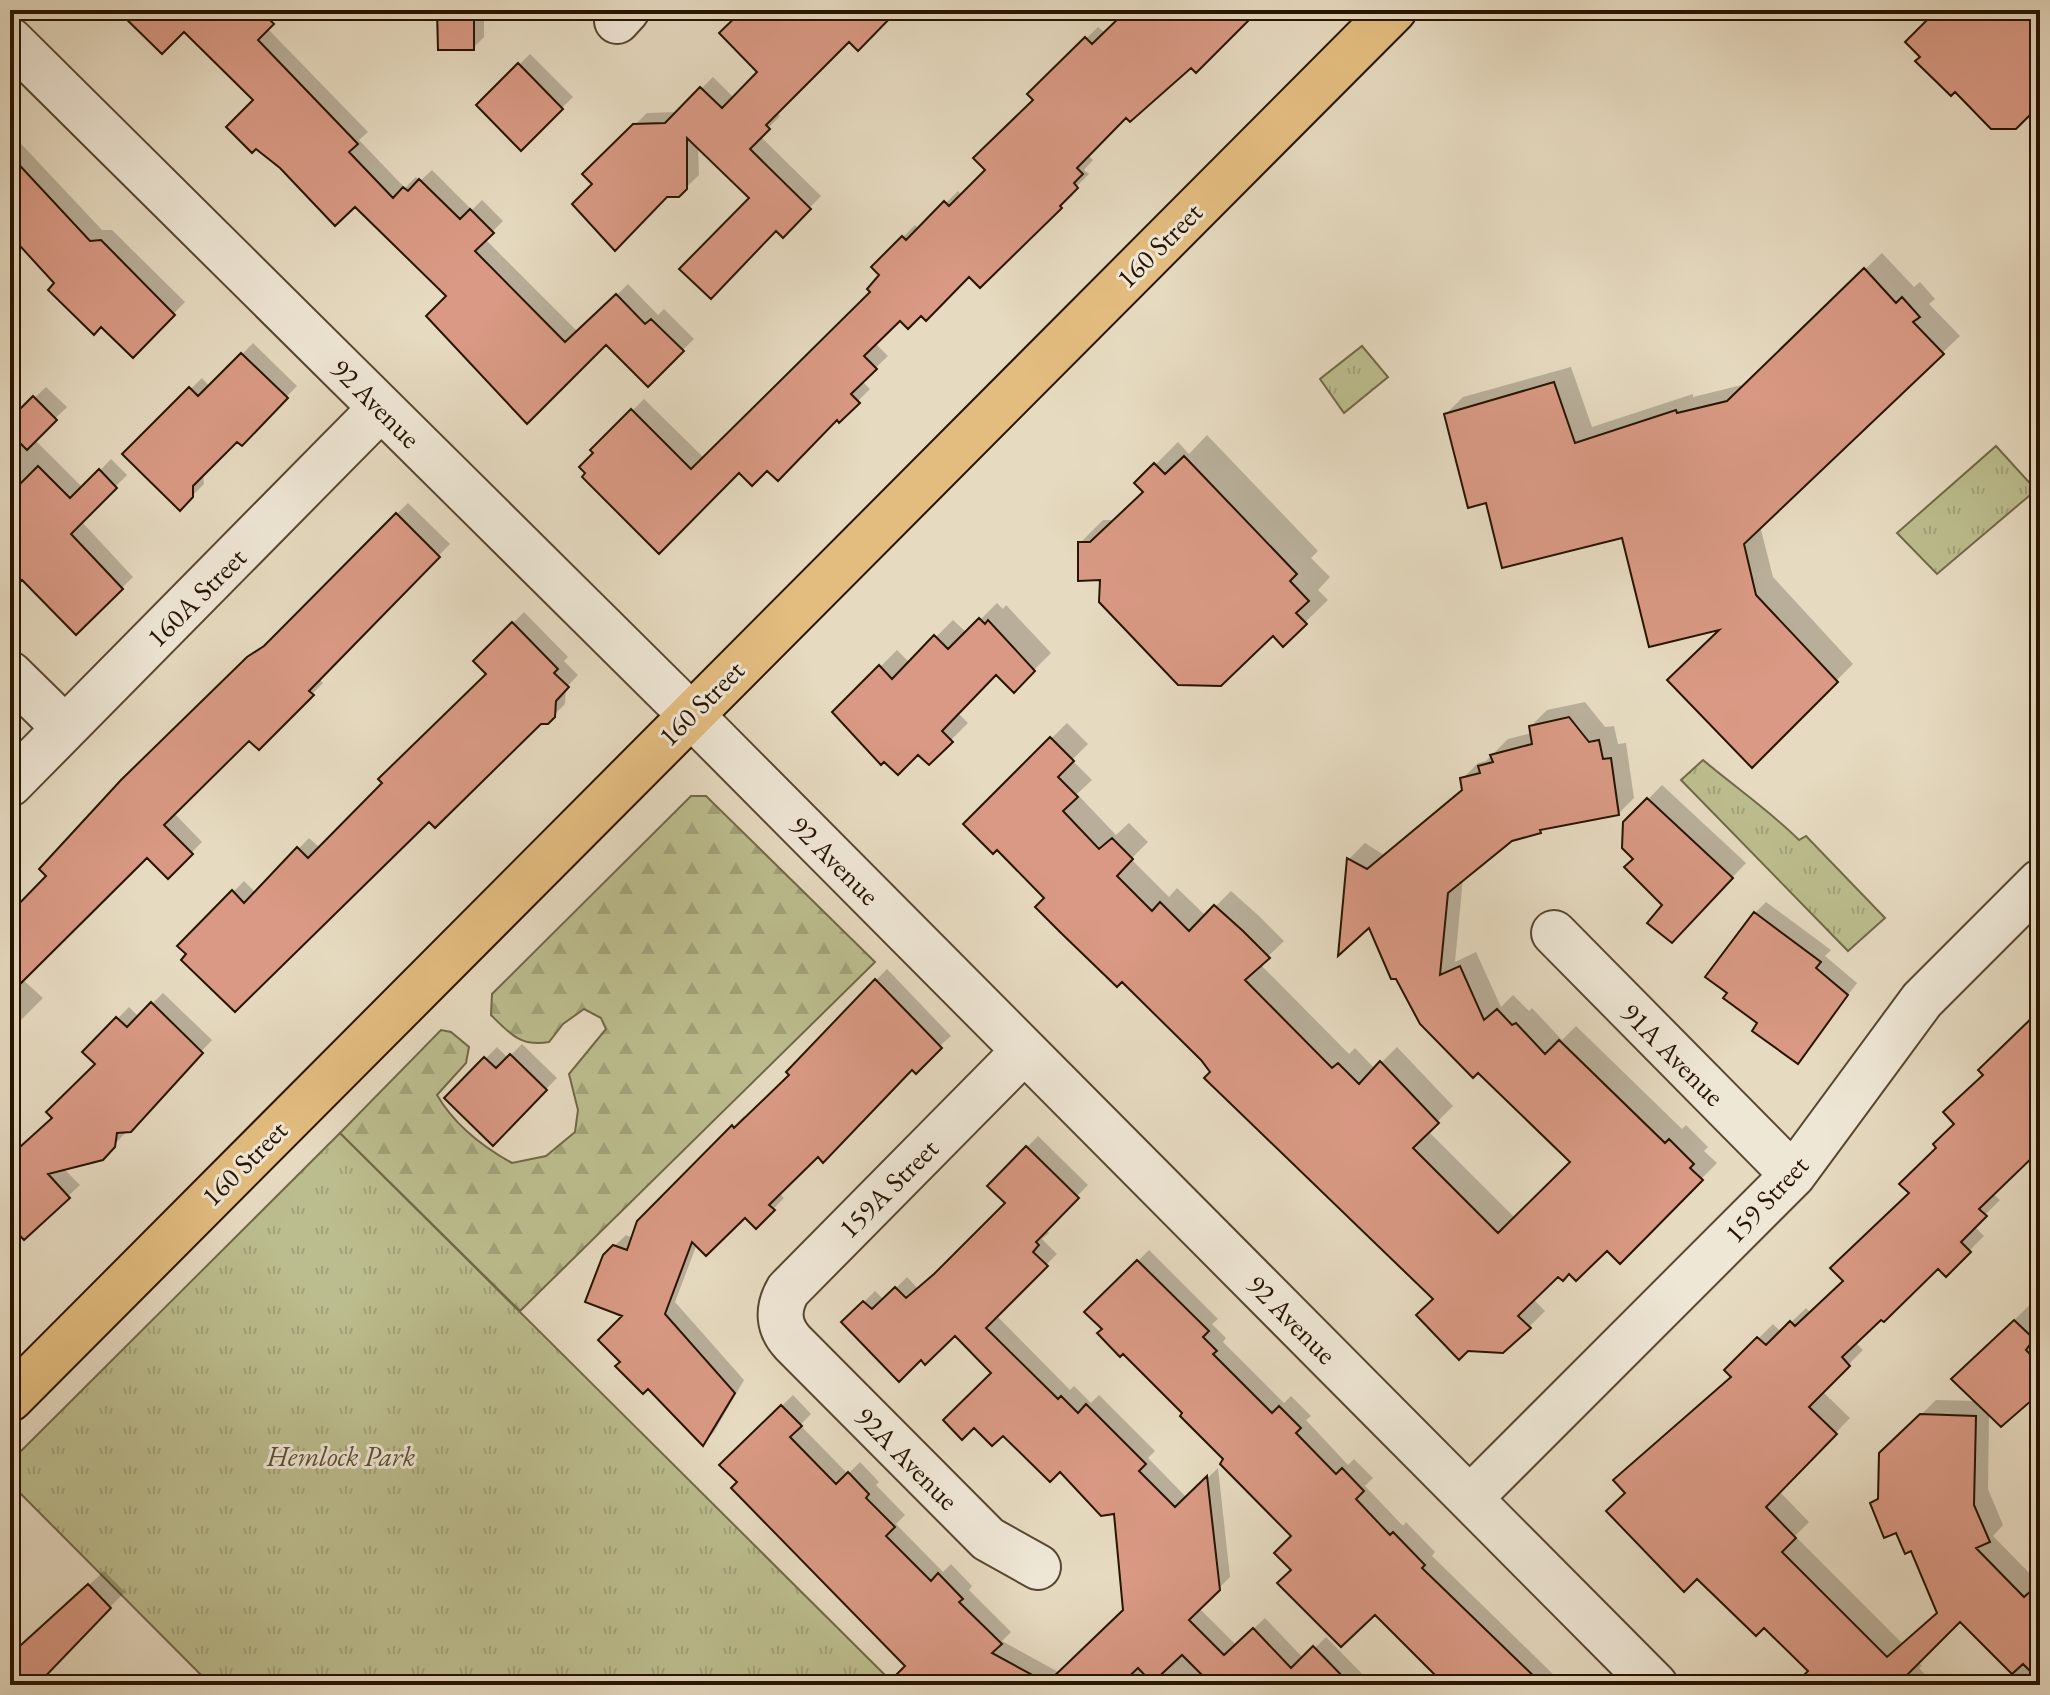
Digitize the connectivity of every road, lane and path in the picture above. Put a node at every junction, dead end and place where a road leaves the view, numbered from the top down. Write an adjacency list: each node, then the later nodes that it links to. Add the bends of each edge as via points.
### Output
1 (1390, 11): 5 (main road, 160 Street)
2 (10, 40): 3 (street, 92 Avenue)
3 (381, 408): 5 (street, 92 Avenue); 6 (street, 160A Street)
4 (10, 674): 6 (street)
5 (690, 714): 10 (street, 92 Avenue); 13 (main road, 160 Street)
6 (65, 728): 7 (street, 160A Street)
7 (10, 784)
8 (2040, 882): 11 (street, 159 Street, via 1922,1000)
9 (1554, 933): 11 (street, 91A Avenue)
10 (1024, 1051): 12 (street, 159A Street, via 788,1290 780,1322); 14 (street, 92 Avenue)
11 (1793, 1175): 14 (street, 159 Street)
12 (786, 1336): 15 (street, 92A Avenue, via 988,1539)
13 (10, 1399)
14 (1470, 1498): 16 (street, 92 Avenue)
15 (1038, 1567)
16 (1655, 1685)

